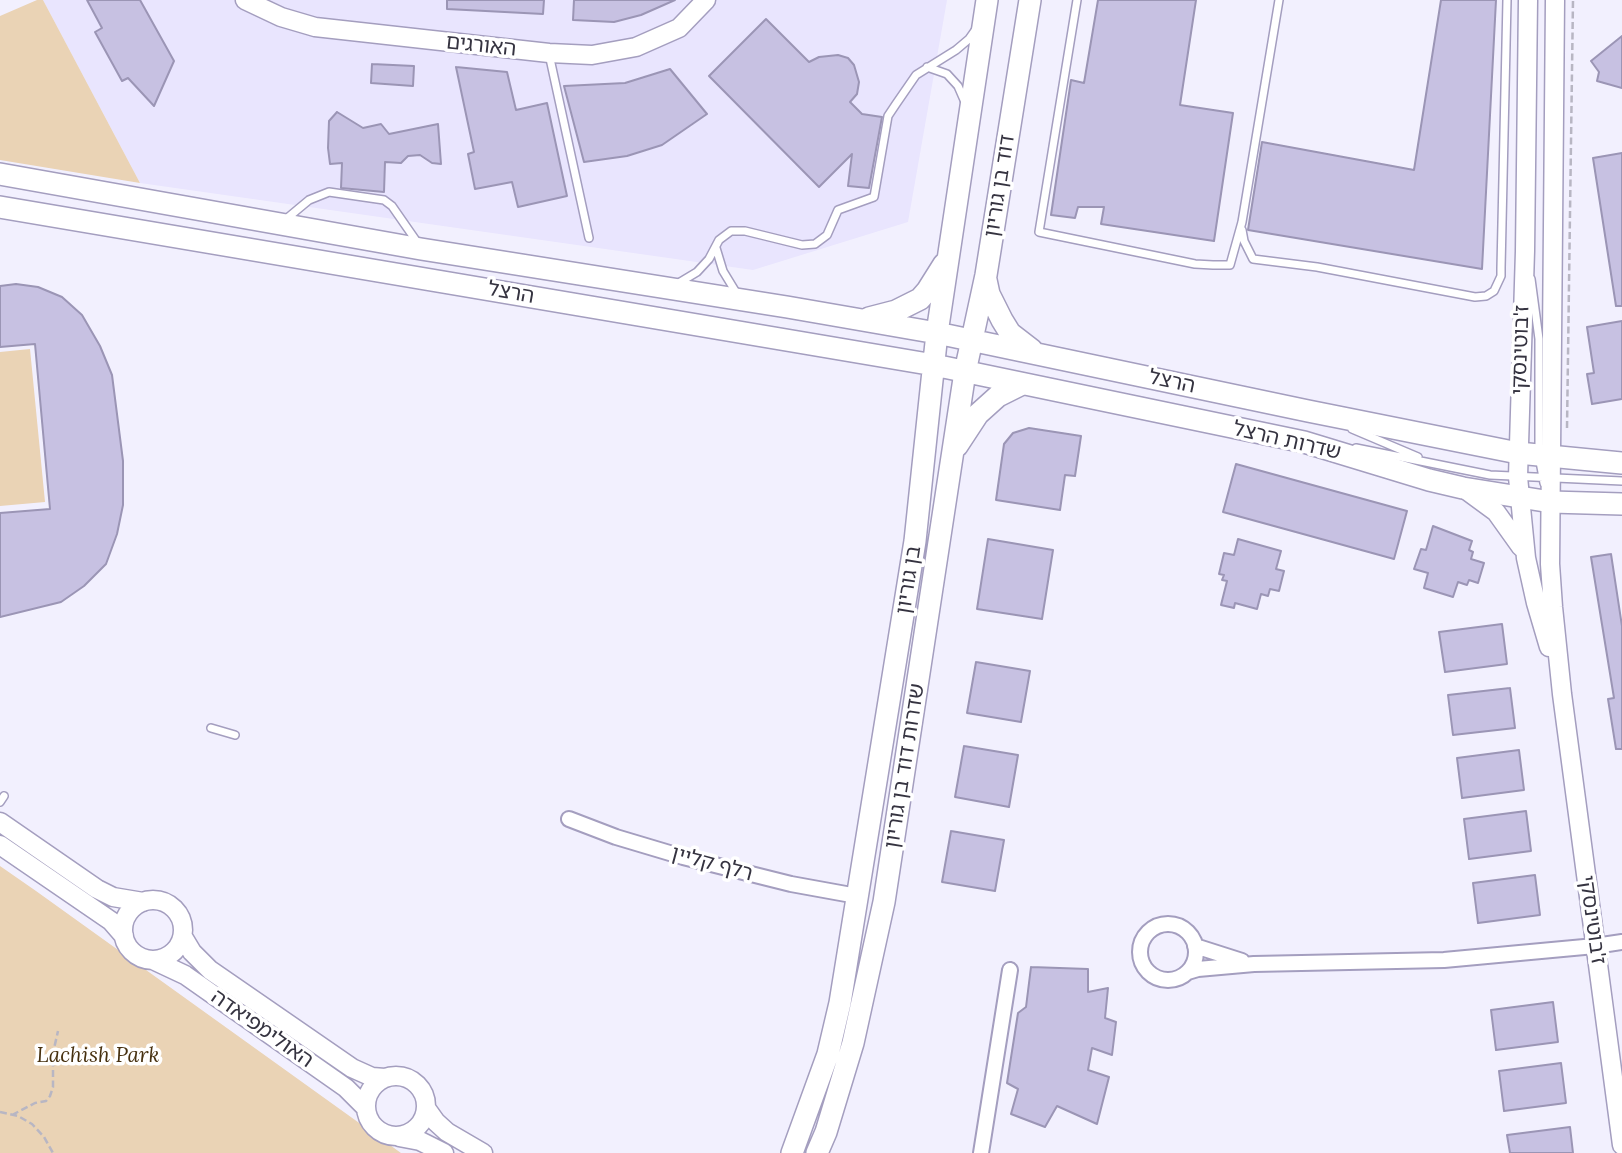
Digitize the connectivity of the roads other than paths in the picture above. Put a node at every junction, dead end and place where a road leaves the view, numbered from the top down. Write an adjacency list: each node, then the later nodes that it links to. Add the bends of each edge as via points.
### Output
1 (246, 0): 10 (street, האורגים, via 314,27)
2 (706, 0): 10 (street, האורגים, via 679,28 636,47 592,55)
3 (1030, 0): 23 (main road, דוד בן גוריון)
4 (1077, 0): 15 (lane, via 1039,232 1195,264 1230,265)
5 (1279, 0): 15 (lane)
6 (1507, 0): 15 (lane, via 1501,276 1494,291 1475,297 1253,259)
7 (1528, 0): 21 (street, ז'בוטינסקי)
8 (1555, 0): 18 (street, ז'בוטינסקי)
9 (986, 6): 11 (lane, via 970,38); 12 (main road, בן גוריון)
10 (549, 53): 17 (lane)
11 (927, 67): 12 (lane, via 947,74 958,86); 19 (lane, via 888,116 874,197 838,210 827,235 815,244 735,230 723,235)
12 (969, 113): 22 (main road, בן גוריון)
13 (0, 174): 16 (main road, הרצל)
14 (0, 207): 31 (main road, הרצל)
15 (1242, 222)
16 (280, 224): 20 (main road, הרצל); 20 (lane, via 309,200 329,192 384,200)
17 (589, 238)
18 (1553, 246): 28 (lane); 37 (street, ז'בוטינסקי)
19 (715, 247): 24 (lane, via 697,272); 25 (lane, via 723,271)
20 (421, 249): 24 (main road, הרצל)
21 (1525, 251): 28 (lane); 37 (street, ז'בוטינסקי)
22 (950, 253): 26 (main road, via 920,299); 27 (main road, בן גוריון)
23 (986, 275): 29 (main road, דוד בן גוריון); 30 (main road, via 989,294 1010,333)
24 (667, 289): 25 (main road, הרצל)
25 (742, 300): 26 (main road, הרצל)
26 (861, 320): 27 (main road, הרצל)
27 (937, 333): 29 (main road, הרצל); 31 (main road, בן גוריון)
28 (1539, 340): 37 (lane)
29 (971, 341): 30 (main road); 32 (main road, דוד בן גוריון)
30 (1037, 353): 34 (main road, הרצל)
31 (934, 365): 32 (main road, הרצל); 53 (main road, בן גוריון, via 915,541)
32 (965, 372): 33 (main road, הרצל); 36 (main road, שדרות דוד בן גוריון)
33 (1022, 384): 35 (main road, שדרות הרצל); 36 (main road, via 998,396 978,414)
34 (1308, 411): 37 (main road, שדרות הרצל); 39 (lane)
35 (1304, 442): 39 (lane); 43 (main road, שדרות הרצל)
36 (953, 452): 72 (main road, שדרות דוד בן גוריון, via 884,902 853,1043)
37 (1536, 455): 38 (main road, שדרות הרצל); 40 (street, ז'בוטינסקי); 42 (street, ז'בוטינסקי)
38 (1622, 463)
39 (1435, 464): 42 (lane, via 1490,475)
40 (1547, 479): 41 (lane); 42 (lane); 44 (street, ז'בוטינסקי)
41 (1622, 481)
42 (1518, 487): 43 (main road, שדרות הרצל); 44 (main road, שדרות הרצל); 46 (street, ז'בוטינסקי)
43 (1463, 488): 46 (street, via 1496,512)
44 (1551, 502): 45 (main road); 47 (street, ז'בוטינסקי, via 1551,575)
45 (1622, 504)
46 (1526, 558): 47 (street, ז'בוטינסקי)
47 (1562, 694): 59 (street, ז'בוטינסקי)
48 (211, 728): 49 (lane)
49 (235, 735)
50 (569, 819): 53 (street, רלף קליין, via 683,857)
51 (0, 822): 54 (street, via 113,897)
52 (0, 845): 55 (street, via 111,921)
53 (858, 896): 71 (main road, בן גוריון, via 828,1054)
54 (143, 902): 55 (street, via 126,917); 56 (street, via 158,900 174,909)
55 (124, 936): 60 (street, via 134,953)
56 (183, 937): 60 (street, via 172,954); 64 (street, האולימפיאדה, via 210,970 352,1068)
57 (1622, 942): 59 (street)
58 (1195, 946): 61 (street); 63 (street, via 1195,960); 63 (street, via 1184,928 1169,924 1154,927 1140,943 1140,959 1149,974 1167,981)
59 (1595, 946): 61 (street, via 1404,962); 68 (street, ז'בוטינסקי)
60 (153, 960): 65 (street, האולימפיאדה, via 185,975 346,1088)
61 (1254, 964): 63 (street)
62 (1010, 970): 73 (street)
63 (1188, 972)
64 (384, 1078): 65 (street, via 369,1093); 66 (street, via 402,1076 414,1081)
65 (366, 1108): 67 (street, via 372,1124)
66 (426, 1108): 67 (street, via 413,1131); 70 (street, via 446,1132)
67 (396, 1136): 69 (street)
68 (1622, 1145)
69 (444, 1153)
70 (483, 1153)
71 (792, 1153)
72 (817, 1153)
73 (981, 1153)

